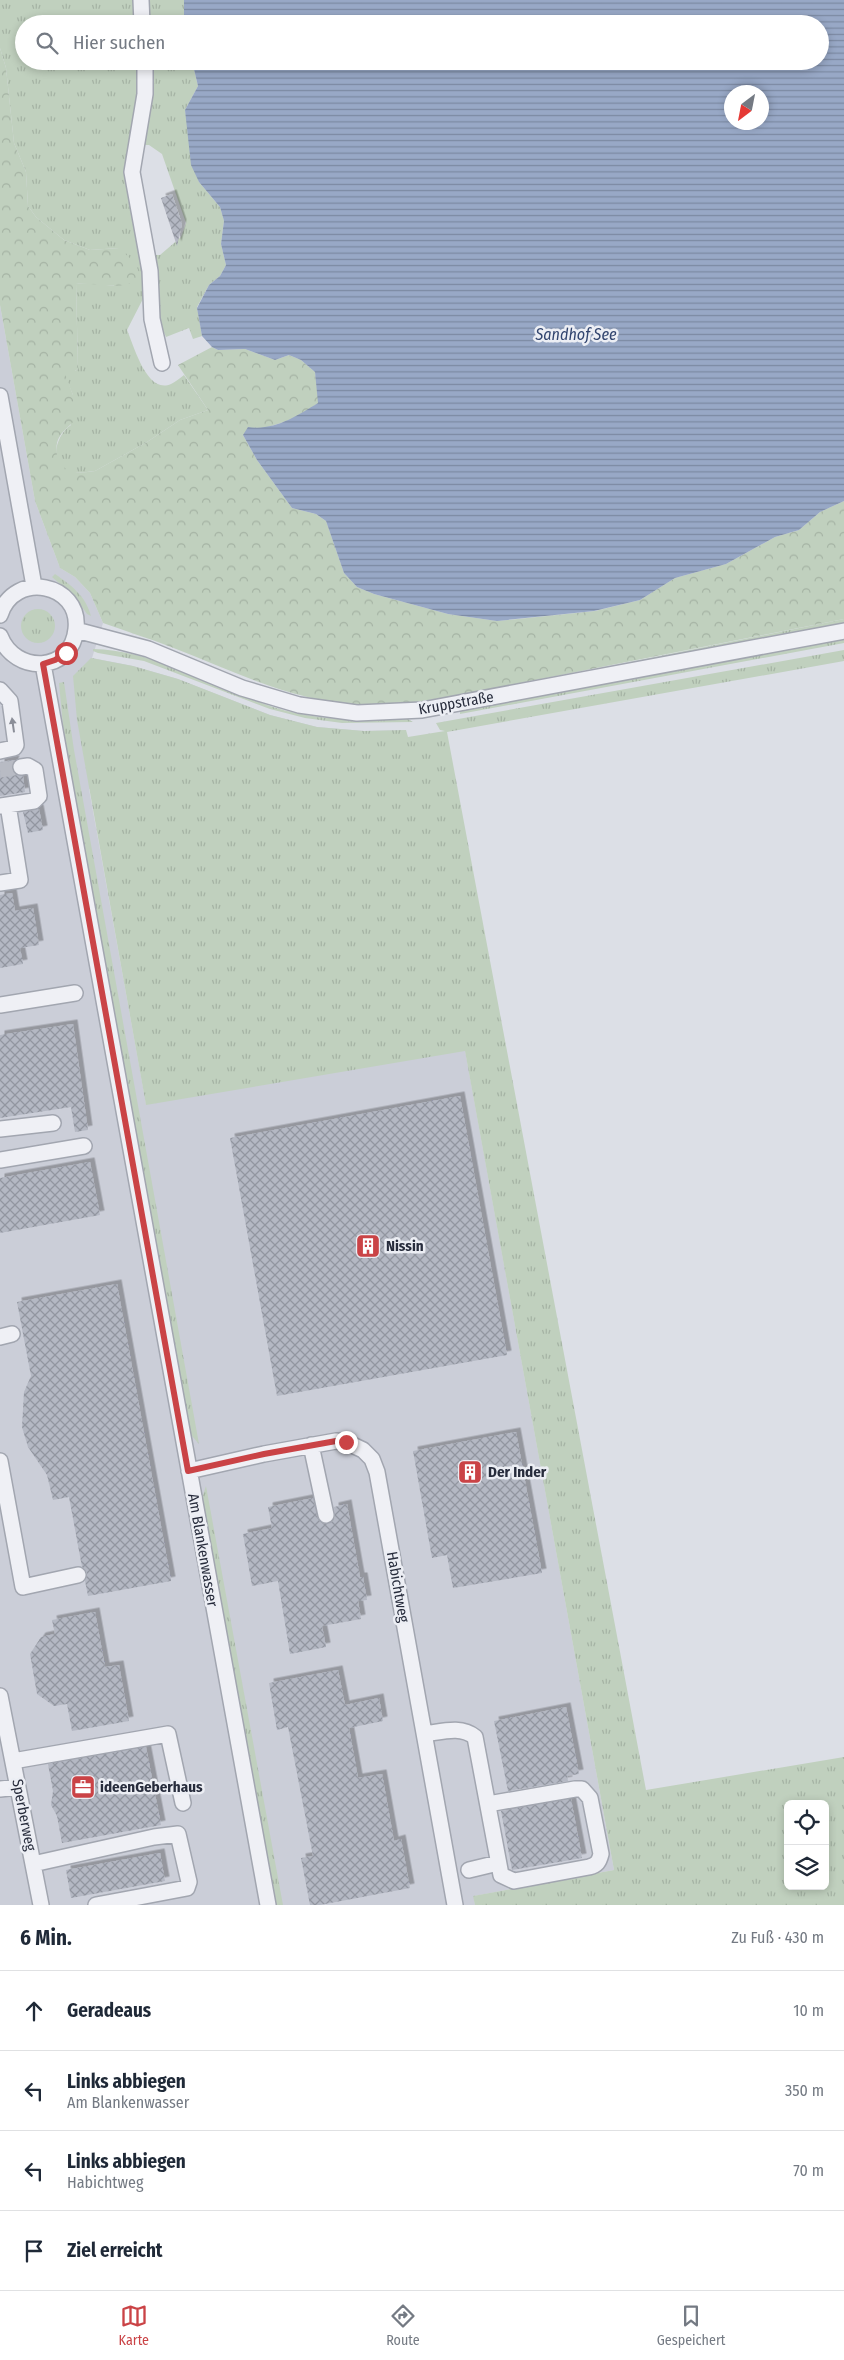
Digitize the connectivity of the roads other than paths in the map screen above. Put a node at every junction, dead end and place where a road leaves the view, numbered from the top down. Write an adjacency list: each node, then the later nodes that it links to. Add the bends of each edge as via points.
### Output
1 (141, 0): 2 (street)
2 (142, 15)
3 (144, 70): 4 (street, via 145,94 132,172 150,271 152,319)
4 (162, 363)
5 (0, 396): 6 (street)
6 (34, 586): 7 (street, via 9,598); 8 (street, via 55,590 64,597 74,612)
7 (0, 615)
8 (76, 630): 9 (street, Kruppstraße, via 148,649 271,698 357,713 422,710); 11 (street, via 66,653)
9 (844, 631)
10 (0, 636): 11 (street, via 10,653 20,660)
11 (43, 664): 25 (street, Am Blankenwasser)
12 (0, 690): 13 (street, one-way to 12, via 16,745 10,701)
13 (0, 750)
14 (21, 767): 15 (street, via 35,770 39,796 34,801)
15 (4, 805): 16 (street, via 20,880)
16 (0, 883)
17 (75, 993): 18 (street)
18 (0, 1005)
19 (53, 1123): 20 (street)
20 (0, 1129)
21 (84, 1146): 22 (street)
22 (0, 1160)
23 (310, 1445): 25 (street, Habichtweg); 26 (street); 29 (street, Habichtweg, via 346,1442 372,1459)
24 (0, 1460): 27 (street, via 23,1586)
25 (188, 1471): 40 (street, Am Blankenwasser)
26 (326, 1515)
27 (78, 1574)
28 (0, 1696): 30 (street, Sperberweg)
29 (425, 1734): 34 (street, via 457,1730 470,1732 475,1737); 41 (street, Habichtweg)
30 (13, 1761): 31 (street, Sperberweg); 33 (street, via 168,1734)
31 (18, 1787): 32 (street); 36 (street, Sperberweg)
32 (0, 1789)
33 (183, 1803)
34 (488, 1804): 35 (street); 35 (street, via 582,1790 590,1798 601,1854 596,1865 514,1880 501,1875)
35 (498, 1863): 37 (street)
36 (33, 1864): 38 (street, Sperberweg); 39 (street, via 178,1834 189,1882 187,1888)
37 (469, 1870)
38 (41, 1905)
39 (96, 1905)
40 (268, 1905)
41 (455, 1905)

